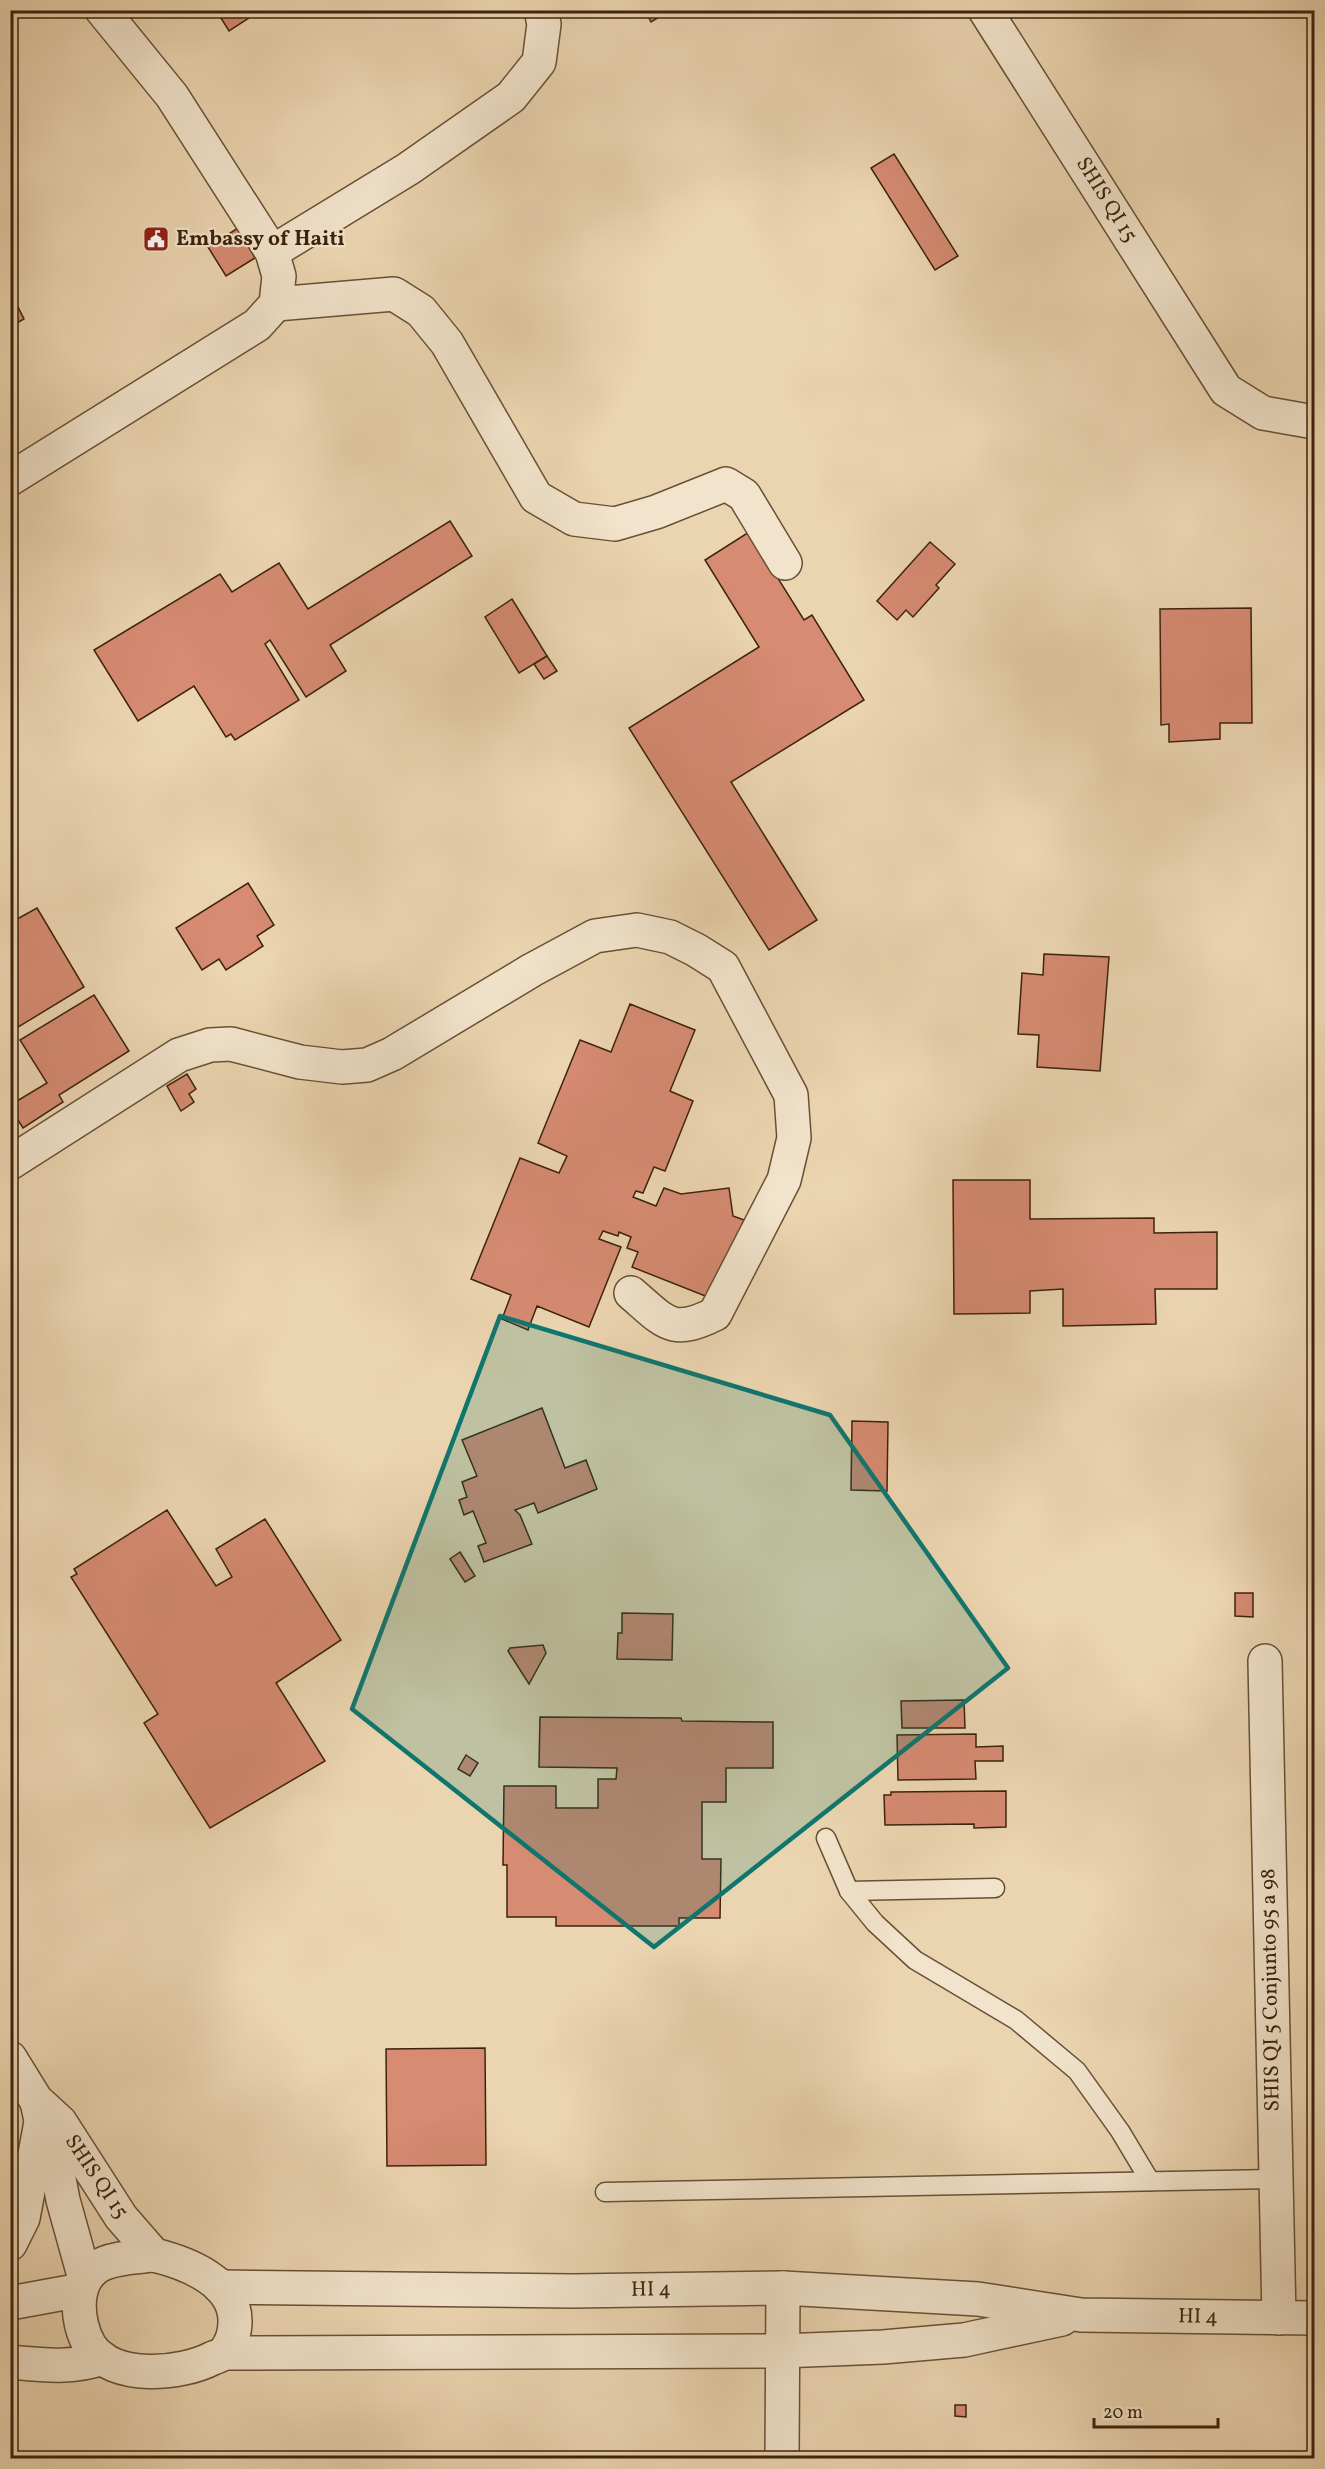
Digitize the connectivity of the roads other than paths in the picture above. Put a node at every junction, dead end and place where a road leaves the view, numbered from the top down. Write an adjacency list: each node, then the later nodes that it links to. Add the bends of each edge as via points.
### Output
1 (102, 10): 4 (street, via 172,96)
2 (541, 10): 4 (street, via 544,24 539,62 511,97 408,168)
3 (985, 10): 6 (street, SHIS QI 15, via 1226,390 1263,413)
4 (272, 252): 5 (street, via 279,276)
5 (276, 304): 7 (street, via 257,326); 8 (street, via 394,294 421,311 447,343 536,497 574,519 615,524 726,484 744,495)
6 (1314, 422)
7 (10, 479)
8 (785, 563)
9 (10, 1163): 10 (street, via 179,1055 210,1045 231,1044 300,1062 342,1067 367,1065 595,936 637,930 670,937 723,967 791,1095 794,1138 784,1180 715,1314 695,1324 677,1326 663,1321)
10 (631, 1293)
11 (1265, 1662): 17 (street, SHIS QI 5 Conjunto 95 a 98)
12 (826, 1838): 14 (lane)
13 (995, 1888): 14 (lane)
14 (849, 1892): 18 (lane, via 915,1960 1017,2020 1077,2071)
15 (10, 2058): 16 (street, SHIS QI 15)
16 (39, 2110): 20 (street, via 23,2218); 21 (street, SHIS QI 15, via 60,2122 121,2217); 22 (street, SHIS QI 15, via 57,2168)
17 (1275, 2179): 18 (lane); 27 (street, SHIS QI 5 Conjunto 95 a 98)
18 (1150, 2181): 19 (lane)
19 (605, 2192)
20 (10, 2244)
21 (154, 2255): 22 (street, via 103,2264); 23 (street, via 188,2266)
22 (83, 2284): 25 (street); 31 (street, via 79,2308 84,2335)
23 (220, 2287): 24 (street, HI 4, via 572,2291); 30 (street, via 235,2310 235,2328)
24 (783, 2288): 26 (street, HI 4, via 978,2299); 29 (street)
25 (10, 2303)
26 (1081, 2315): 27 (street, HI 4); 29 (street, HI 4, via 964,2340)
27 (1279, 2318): 28 (street, HI 4)
28 (1314, 2318)
29 (782, 2351): 30 (street, HI 4); 33 (street)
30 (224, 2353): 31 (street, via 202,2364 154,2373)
31 (102, 2358): 32 (street, via 58,2366)
32 (10, 2362)
33 (782, 2458)

